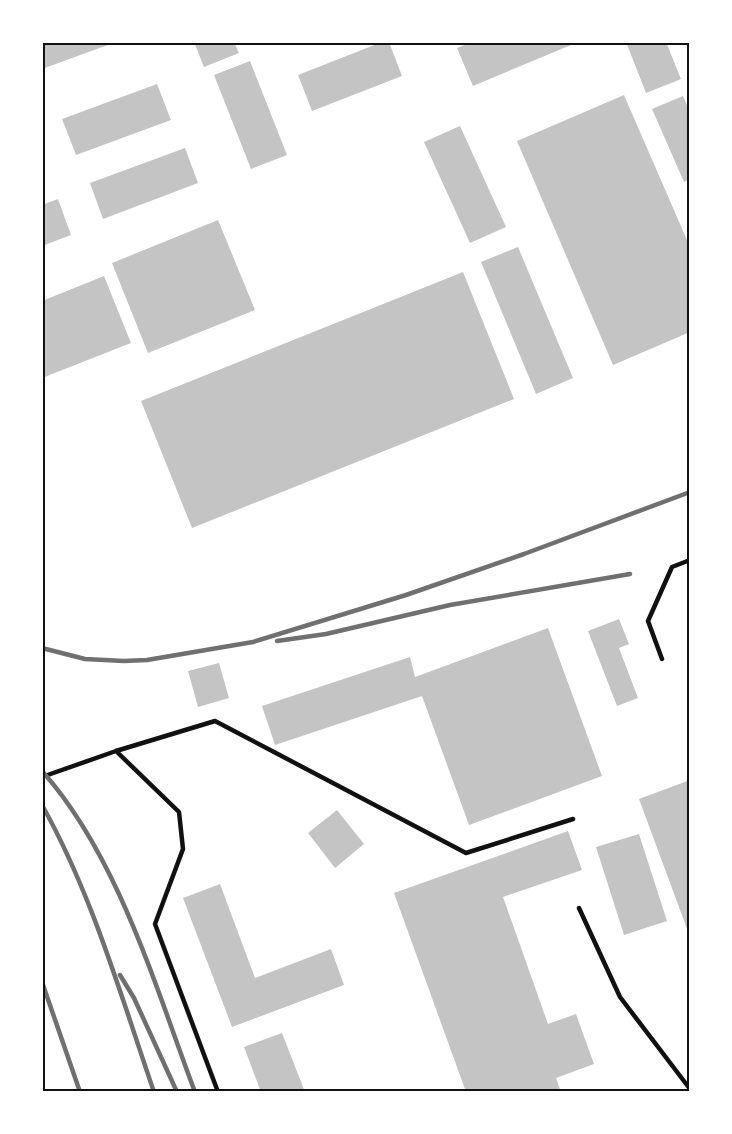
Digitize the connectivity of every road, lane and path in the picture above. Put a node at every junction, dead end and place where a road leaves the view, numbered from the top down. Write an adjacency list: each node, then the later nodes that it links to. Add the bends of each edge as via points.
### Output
1 (690, 560): 2 (lane, via 672,567 648,621)
2 (662, 659)
3 (116, 751): 4 (lane); 5 (lane, via 215,721 466,853); 8 (lane, via 179,812 183,849 155,924)
4 (42, 777)
5 (573, 819)
6 (579, 908): 7 (lane, via 620,997)
7 (690, 1089)
8 (218, 1092)

